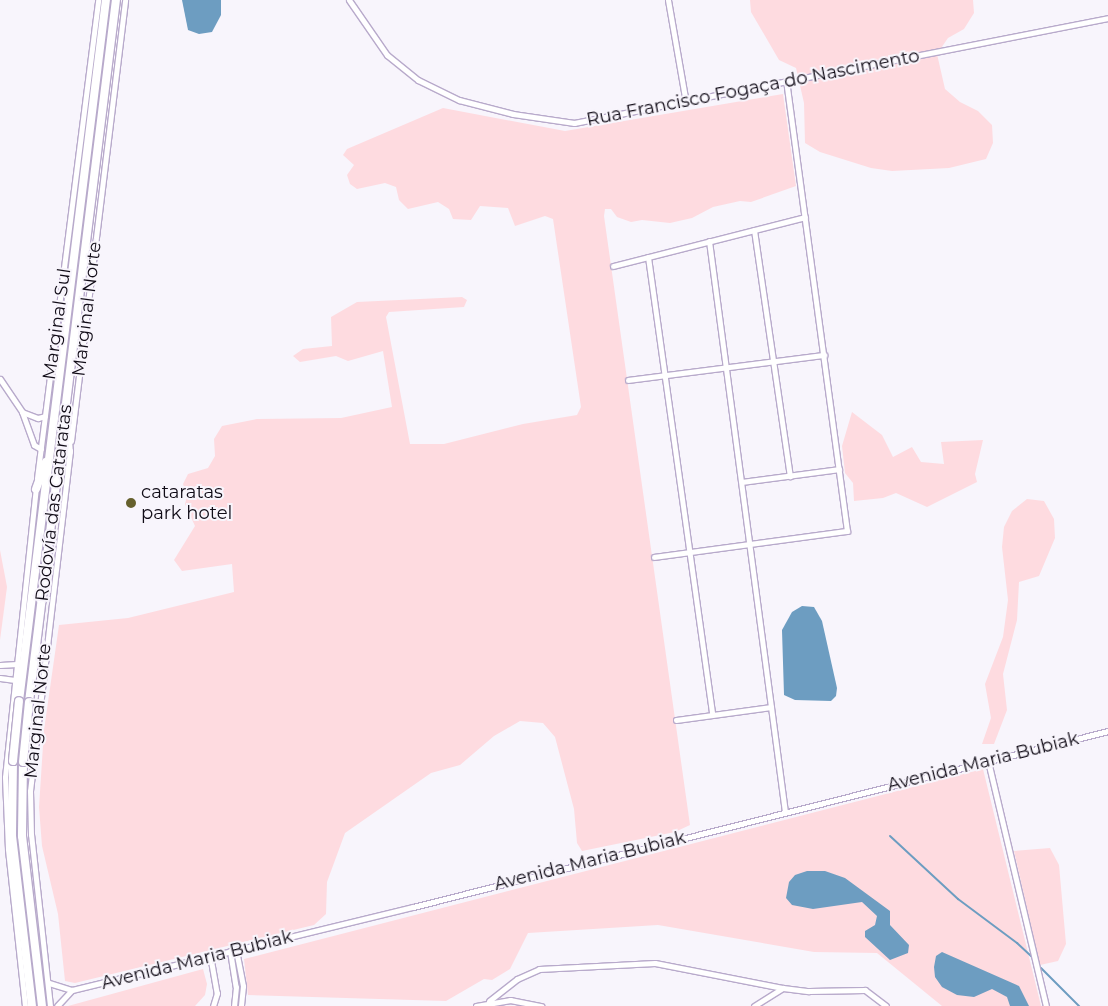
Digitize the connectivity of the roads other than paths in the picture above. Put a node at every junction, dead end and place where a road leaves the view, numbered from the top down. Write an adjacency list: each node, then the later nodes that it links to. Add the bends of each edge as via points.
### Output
1 (98, 0): 23 (street, Marginal Sul)
2 (106, 0): 25 (highway, Rodovía das Cataratas)
3 (116, 0): 21 (highway, Rodovía das Cataratas)
4 (125, 0): 26 (street, Marginal Norte)
5 (668, 0): 9 (street)
6 (352, 1): 9 (street, Rua Francisco Fogaça do Nascimento, via 388,54 418,80 459,100 513,114 574,123)
7 (1108, 18): 8 (street, Rua Francisco Fogaça do Nascimento)
8 (786, 82): 9 (street, Rua Francisco Fogaça do Nascimento); 10 (street)
9 (686, 103)
10 (804, 217): 11 (street); 15 (street)
11 (754, 230): 12 (street); 16 (street)
12 (709, 242): 13 (street); 17 (street)
13 (648, 257): 14 (street); 18 (street)
14 (612, 266)
15 (824, 355): 16 (street); 27 (street)
16 (773, 362): 17 (street); 28 (street)
17 (727, 367): 18 (street); 29 (street)
18 (665, 375): 20 (street); 32 (street)
19 (0, 379): 22 (street)
20 (628, 380)
21 (65, 411): 26 (highway); 56 (highway, Rodovía das Cataratas, bridge, via 22,762 22,836)
22 (22, 412): 23 (street, via 38,418); 24 (street, via 34,445)
23 (45, 416): 24 (street, Marginal Sul)
24 (41, 449): 30 (street, Marginal Sul)
25 (51, 451): 30 (highway); 55 (highway, Rodovía das Cataratas, bridge, via 13,761 12,836)
26 (69, 452): 41 (street, Marginal Norte)
27 (839, 469): 28 (street); 31 (street, via 848,531)
28 (790, 476): 29 (street)
29 (742, 482): 31 (street)
30 (36, 489): 34 (street, Marginal Sul)
31 (750, 544): 32 (street); 38 (street)
32 (690, 552): 33 (street); 40 (street)
33 (654, 557)
34 (17, 664): 35 (street); 37 (street, Marginal Sul)
35 (0, 665)
36 (0, 678): 37 (street)
37 (15, 680): 39 (street, Marginal Sul)
38 (771, 706): 40 (street); 47 (street)
39 (11, 712): 41 (street); 44 (street, Marginal Sul)
40 (712, 715): 42 (street)
41 (36, 716): 45 (street, Marginal Norte)
42 (676, 720)
43 (1108, 730): 46 (street, Avenida Maria Bubiak)
44 (7, 749): 45 (street); 54 (street, Marginal Sul, via 7,832)
45 (32, 752): 50 (street, Marginal Norte, via 31,835)
46 (988, 762): 47 (street, Avenida Maria Bubiak); 66 (street)
47 (785, 812): 48 (street, Avenida Maria Bubiak)
48 (233, 950): 49 (street, Avenida Maria Bubiak); 60 (street); 61 (street, via 243,986)
49 (210, 955): 52 (street, Avenida Maria Bubiak); 59 (street, via 217,993)
50 (49, 983): 52 (street); 57 (street, Marginal Norte)
51 (783, 988): 53 (street, via 675,966 638,963 539,969 517,979); 64 (street); 65 (street, via 809,991 861,989)
52 (72, 990): 58 (street)
53 (490, 1001): 62 (street); 63 (street, via 518,1000)
54 (25, 1006)
55 (32, 1006)
56 (42, 1006)
57 (50, 1006)
58 (57, 1006)
59 (213, 1006)
60 (234, 1006)
61 (241, 1006)
62 (476, 1006)
63 (541, 1006)
64 (754, 1006)
65 (886, 1006)
66 (1046, 1006)

